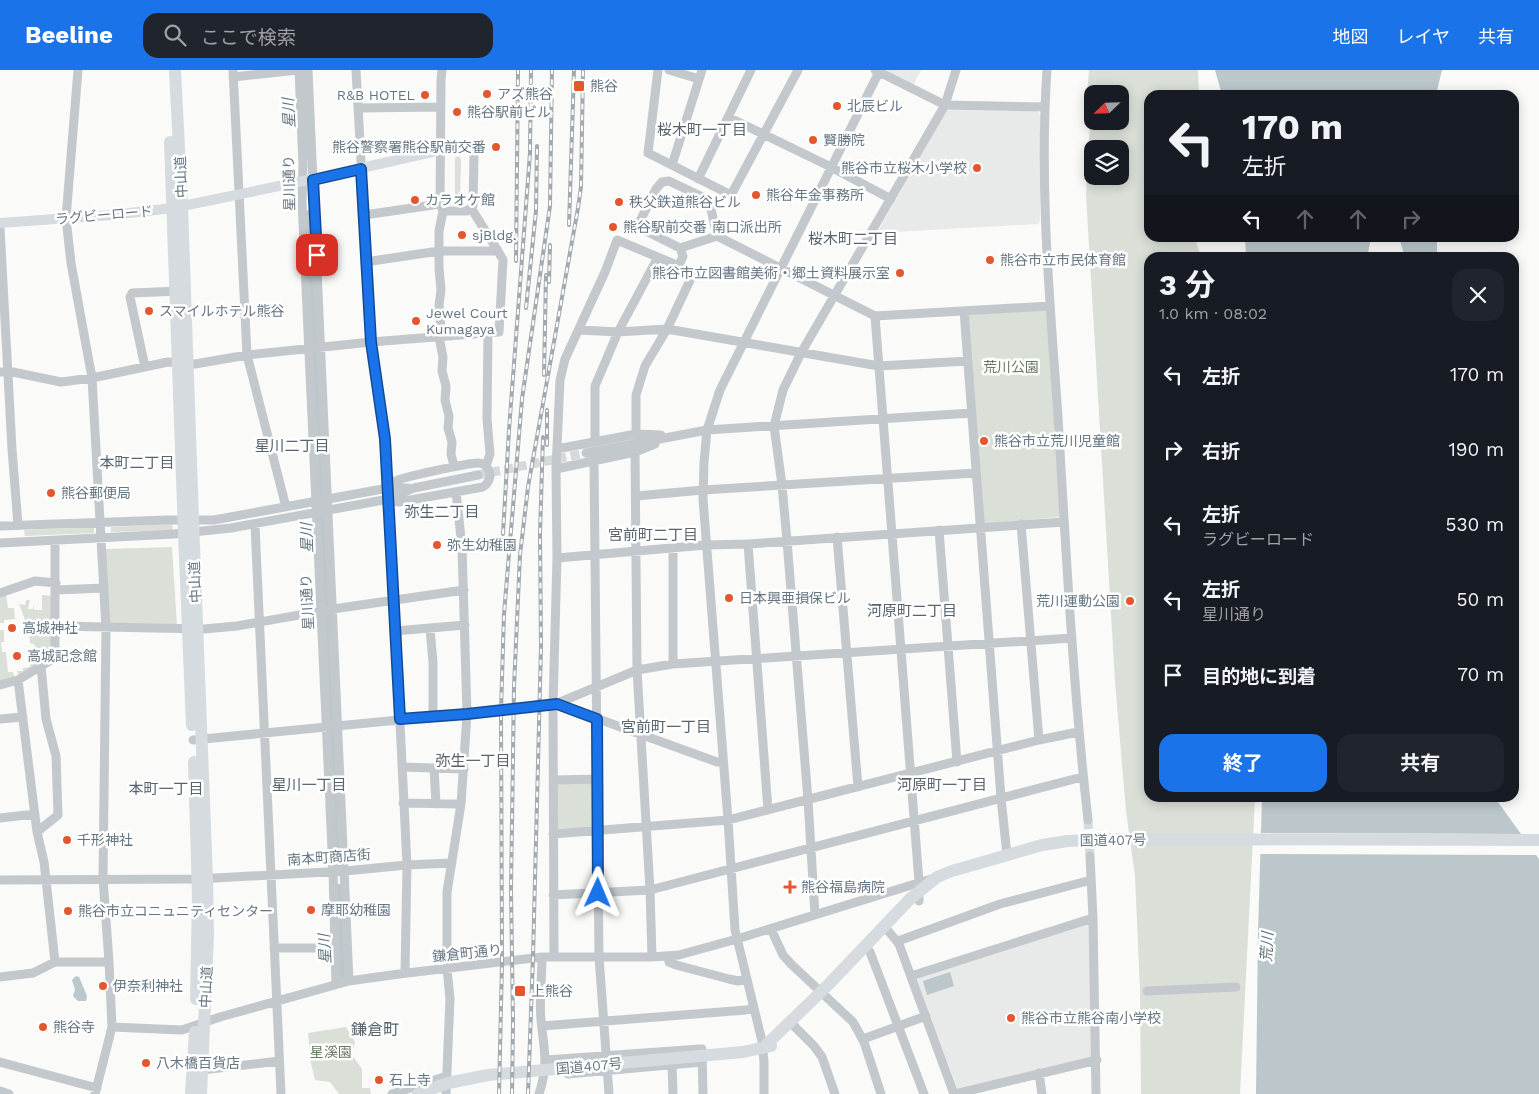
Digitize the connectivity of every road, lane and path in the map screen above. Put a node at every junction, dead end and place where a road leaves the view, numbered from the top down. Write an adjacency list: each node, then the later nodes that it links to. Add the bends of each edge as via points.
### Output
1 (78, 70): 38 (street)
2 (168, 70): 34 (highway, 中山道)
3 (175, 70): 34 (highway, 中山道)
4 (298, 70): 15 (street); 29 (street, 星川通り)
5 (308, 70): 28 (street, 星川通り)
6 (356, 70): 20 (street)
7 (442, 70): 18 (street)
8 (658, 70): 24 (street, via 648,152)
9 (669, 70): 16 (street)
10 (751, 70): 21 (street)
11 (798, 70): 22 (street)
12 (956, 70): 17 (street)
13 (1047, 70): 19 (street)
14 (878, 71): 17 (street); 25 (street)
15 (233, 74): 31 (street)
16 (700, 74): 24 (street)
17 (945, 105): 19 (street); 32 (street)
18 (441, 106): 20 (street); 23 (street)
19 (1044, 107): 51 (street)
20 (358, 108): 26 (street)
21 (728, 117): 22 (street); 27 (street)
22 (764, 134): 25 (street); 30 (street, via 731,195)
23 (441, 150): 26 (main road, ラグビーロード); 35 (street); 36 (street, via 466,147 473,152 474,204)
24 (672, 165): 27 (street)
25 (831, 167): 32 (street); 48 (street)
26 (361, 169): 28 (main road, ラグビーロード); 37 (street)
27 (698, 179): 30 (street)
28 (313, 180): 29 (main road, ラグビーロード); 61 (street, 星川通り)
29 (303, 182): 31 (main road, ラグビーロード); 62 (street, 星川通り)
30 (716, 187): 33 (street)
31 (239, 194): 34 (main road, ラグビーロード); 64 (street)
32 (891, 199): 50 (street)
33 (709, 200): 41 (street); 42 (street, via 669,181 659,184 640,224 644,230)
34 (178, 207): 38 (main road, ラグビーロード); 49 (highway, 中山道)
35 (442, 207): 36 (street, via 467,211); 37 (street); 43 (street)
36 (471, 208): 44 (street)
37 (364, 215): 46 (street)
38 (66, 218): 39 (main road, ラグビーロード); 70 (street)
39 (0, 223)
40 (0, 228): 69 (street)
41 (717, 236): 42 (street); 48 (street)
42 (680, 248): 47 (street, via 683,256)
43 (440, 251): 44 (street); 46 (street); 58 (street)
44 (498, 251): 57 (street, via 503,260 499,332)
45 (658, 257): 47 (street); 55 (street, via 617,240); 56 (street)
46 (366, 262): 59 (street)
47 (679, 266): 54 (street, via 693,274)
48 (780, 269): 50 (street); 60 (street)
49 (180, 291): 66 (highway, 中山道); 68 (street, via 132,292 130,297)
50 (833, 296): 53 (street); 63 (street)
51 (1050, 306): 52 (street); 101 (street)
52 (964, 311): 53 (street); 65 (street)
53 (875, 316): 67 (street)
54 (668, 329): 56 (street); 60 (street); 75 (street, via 645,366 636,395)
55 (580, 330): 56 (street); 78 (street, via 565,359 560,380)
56 (618, 332): 77 (street, via 595,386)
57 (488, 333): 58 (street); 83 (street, via 490,454)
58 (439, 337): 59 (street); 82 (street)
59 (371, 342): 61 (street); 89 (street, via 385,439)
60 (742, 343): 63 (street); 74 (street, via 720,390)
61 (322, 347): 62 (street); 95 (street, 星川通り)
62 (310, 348): 64 (street); 96 (street, 星川通り)
63 (800, 353): 67 (street); 73 (street, via 782,390)
64 (247, 355): 66 (street); 97 (street)
65 (968, 361): 67 (street); 71 (street)
66 (183, 363): 68 (street, via 168,362); 106 (highway, 中山道)
67 (878, 366): 72 (street)
68 (145, 367): 70 (street)
69 (4, 371): 70 (street, via 61,382); 104 (street)
70 (92, 378): 100 (street)
71 (972, 412): 72 (street); 85 (street)
72 (882, 418): 73 (street); 87 (street)
73 (774, 426): 74 (street); 88 (street)
74 (707, 430): 76 (street); 91 (street)
75 (636, 434): 76 (street); 77 (street)
76 (676, 436): 79 (street); 80 (street)
77 (595, 442): 78 (street)
78 (557, 449): 84 (street)
79 (635, 452): 81 (street); 93 (street)
80 (586, 453)
81 (594, 461): 84 (street); 119 (street)
82 (454, 466): 83 (street, via 478,463); 89 (street, via 394,481)
83 (486, 466): 92 (street, via 490,474 483,487)
84 (556, 469): 120 (street)
85 (976, 473): 87 (street); 107 (street)
86 (478, 474): 90 (street)
87 (887, 478): 88 (street); 109 (street)
88 (782, 485): 91 (street); 113 (street)
89 (388, 488): 90 (street); 94 (street); 95 (street)
90 (414, 488): 94 (street)
91 (703, 490): 93 (street); 116 (street)
92 (456, 492): 94 (street, via 399,502); 123 (street)
93 (636, 496): 118 (street)
94 (389, 498): 98 (street); 125 (street)
95 (327, 499): 96 (street); 98 (street, 星川通り)
96 (315, 501): 97 (street); 99 (street, 星川通り)
97 (286, 507): 106 (street)
98 (328, 509): 99 (street); 126 (street, 星川通り)
99 (317, 511): 102 (street); 127 (street, 星川通り)
100 (101, 522): 104 (street); 106 (street); 111 (street)
101 (1064, 522): 103 (street); 135 (street)
102 (255, 524): 106 (street); 128 (street)
103 (1022, 524): 107 (street); 136 (street)
104 (18, 525): 105 (street)
105 (0, 526)
106 (188, 527): 111 (street); 133 (highway, 中山道)
107 (981, 527): 108 (street); 137 (street)
108 (939, 530): 109 (street); 138 (street)
109 (891, 533): 110 (street); 139 (street)
110 (837, 537): 113 (street); 140 (street)
111 (102, 538): 112 (street); 122 (street)
112 (55, 541): 114 (street); 121 (street)
113 (787, 541): 115 (street); 141 (street)
114 (0, 543)
115 (748, 544): 116 (street); 142 (street)
116 (706, 545): 117 (street); 143 (street)
117 (673, 549): 118 (street); 144 (street)
118 (637, 552): 119 (street); 146 (street)
119 (596, 555): 120 (street); 149 (street)
120 (557, 558): 150 (street)
121 (56, 586): 122 (street); 124 (street, via 35,581); 129 (street)
122 (104, 588): 131 (street)
123 (464, 590): 125 (street); 130 (street)
124 (0, 593)
125 (393, 600): 126 (street); 134 (street)
126 (333, 608): 127 (street); 157 (street, 星川通り)
127 (322, 610): 128 (street); 158 (street, 星川通り)
128 (260, 622): 133 (street); 159 (street)
129 (55, 626): 131 (street); 145 (street, via 55,658)
130 (465, 626): 132 (street); 151 (street)
131 (106, 628): 133 (street); 203 (street)
132 (430, 628): 134 (street); 153 (street)
133 (193, 630): 162 (highway, 中山道)
134 (395, 631): 155 (street)
135 (1072, 638): 136 (street); 160 (street)
136 (1030, 641): 137 (street); 163 (street)
137 (990, 643): 138 (street); 164 (street)
138 (947, 646): 139 (street); 166 (street)
139 (900, 649): 140 (street); 170 (street)
140 (846, 653): 141 (street); 174 (street)
141 (795, 656): 142 (street); 176 (street)
142 (757, 659): 143 (street); 180 (street)
143 (715, 662): 144 (street); 165 (street)
144 (673, 664): 146 (street)
145 (41, 666): 147 (street); 188 (street, via 46,719 56,756 58,815)
146 (637, 670): 149 (street); 161 (street)
147 (18, 680): 148 (street); 152 (street)
148 (0, 685)
149 (596, 686): 150 (street); 156 (street)
150 (555, 704): 151 (street); 156 (street); 173 (street)
151 (467, 714): 153 (street); 169 (street)
152 (23, 717): 154 (street); 181 (street)
153 (433, 717): 155 (street)
154 (0, 719)
155 (400, 719): 157 (street); 167 (street)
156 (597, 719): 161 (street); 172 (street)
157 (338, 726): 158 (street); 201 (street, 星川通り)
158 (326, 727): 159 (street); 200 (street, 星川通り)
159 (264, 732): 162 (street); 202 (street)
160 (1078, 732): 163 (street); 171 (street)
161 (641, 734): 165 (street); 186 (street)
162 (197, 739): 204 (highway, 中山道)
163 (1039, 740): 164 (street)
164 (998, 751): 166 (street); 175 (street)
165 (723, 762): 183 (street)
166 (957, 762): 170 (street)
167 (402, 767): 168 (street); 177 (street)
168 (434, 768): 169 (street); 178 (street)
169 (464, 769): 179 (street)
170 (910, 773): 174 (street); 184 (street)
171 (1082, 777): 175 (street); 185 (street)
172 (598, 779): 173 (street); 187 (street)
173 (554, 780): 189 (street)
174 (858, 787): 176 (street)
175 (1001, 798): 184 (street); 194 (street)
176 (808, 800): 180 (street); 192 (street)
177 (403, 804): 178 (street); 198 (street)
178 (436, 804): 179 (street)
179 (461, 804): 197 (street)
180 (768, 810): 183 (street)
181 (35, 814): 182 (street); 188 (street)
182 (0, 818)
183 (728, 820): 186 (street); 199 (street)
184 (914, 820): 192 (street); 208 (street)
185 (1088, 820)
186 (646, 826): 187 (street); 209 (street)
187 (598, 830): 189 (street); 210 (street)
188 (37, 832): 205 (street)
189 (553, 834): 212 (street)
190 (1539, 840): 191 (highway, 国道407号)
191 (1119, 843): 193 (highway, 国道407号); 194 (highway, 国道407号, via 1068,841); 196 (highway, 国道407号)
192 (810, 848): 199 (street); 214 (street)
193 (1539, 849)
194 (1007, 855): 208 (highway, 国道407号, via 952,871)
195 (1090, 856): 207 (street)
196 (1021, 858): 208 (highway); 208 (highway, via 948,882 931,891)
197 (452, 863): 198 (street, 南本町商店街); 229 (street, via 447,892)
198 (407, 865): 201 (street, 南本町商店街); 230 (street)
199 (732, 868): 209 (street); 218 (street)
200 (333, 871): 201 (street, 南本町商店街); 202 (street, 南本町商店街); 220 (street, 星川通り)
201 (345, 871): 234 (street, 星川通り)
202 (271, 875): 204 (street, 南本町商店街); 219 (street)
203 (103, 878): 204 (street, 南本町商店街); 205 (street, 南本町商店街); 228 (street)
204 (202, 878): 243 (highway, 中山道, via 208,935)
205 (46, 879): 206 (street, 南本町商店街); 227 (street)
206 (0, 880)
207 (1091, 880): 215 (street); 217 (street)
208 (924, 887): 211 (street, 鎌倉町通り, via 894,890); 213 (highway, 国道407号); 217 (highway, 国道407号)
209 (650, 890): 210 (street); 226 (street)
210 (598, 893): 212 (street); 225 (street)
211 (893, 893): 213 (street); 214 (street, 鎌倉町通り)
212 (553, 895): 224 (street)
213 (903, 908): 217 (highway, 国道407号)
214 (815, 915): 216 (street, 鎌倉町通り)
215 (1093, 918): 231 (street); 253 (street)
216 (771, 929): 218 (street, 鎌倉町通り); 238 (street, via 791,964)
217 (891, 933): 221 (highway, 国道407号); 231 (street)
218 (737, 939): 222 (street, 鎌倉町通り); 233 (street)
219 (274, 948): 220 (street); 239 (street)
220 (335, 948): 235 (street, 星川通り)
221 (867, 950): 238 (highway, 国道407号); 245 (street)
222 (668, 956): 226 (street, 鎌倉町通り); 233 (street, via 669,962 676,965 738,981)
223 (542, 957): 224 (street, 鎌倉町通り); 229 (street, 鎌倉町通り); 246 (street)
224 (554, 957): 225 (street, 鎌倉町通り)
225 (599, 957): 226 (street, 鎌倉町通り); 242 (street)
226 (652, 958)
227 (55, 962): 228 (street); 232 (street, via 33,973)
228 (110, 962): 247 (street)
229 (447, 968): 230 (street, 鎌倉町通り); 260 (street, via 450,999)
230 (405, 973): 234 (street, 鎌倉町通り)
231 (911, 976): 241 (street)
232 (0, 977)
233 (747, 979): 240 (street)
234 (348, 981): 235 (street, 鎌倉町通り)
235 (336, 984): 239 (street, 鎌倉町通り)
236 (1236, 987): 237 (street)
237 (1147, 991)
238 (824, 994): 244 (highway, 国道407号); 248 (street, via 851,1020)
239 (276, 1000): 243 (street, 鎌倉町通り); 254 (street)
240 (754, 1008): 242 (street); 249 (street)
241 (926, 1016): 245 (street); 280 (street)
242 (603, 1021): 246 (street); 250 (street)
243 (200, 1024): 247 (street, 鎌倉町通り, via 182,1030); 257 (highway, 中山道); 267 (highway, 中山道)
244 (793, 1024): 249 (highway, 国道407号); 277 (street, via 822,1057)
245 (898, 1025): 248 (street); 279 (street)
246 (542, 1026): 252 (street)
247 (112, 1027): 264 (street)
248 (863, 1039): 278 (street)
249 (763, 1048): 251 (highway, 国道407号); 276 (street)
250 (606, 1056): 251 (street, via 702,1049); 252 (street); 258 (street)
251 (702, 1059): 256 (street); 271 (highway, 国道407号, via 659,1059 488,1075); 275 (street)
252 (546, 1060): 261 (street)
253 (1097, 1060): 259 (street); 283 (street)
254 (279, 1061): 257 (street); 269 (street)
255 (0, 1062): 264 (street)
256 (672, 1065): 258 (street); 274 (street)
257 (202, 1070): 268 (highway, 中山道)
258 (607, 1071): 261 (street); 273 (street)
259 (1039, 1073): 262 (street); 282 (street)
260 (446, 1076): 265 (street); 270 (street)
261 (545, 1076): 272 (street)
262 (999, 1083): 280 (street); 281 (street)
263 (0, 1091): 266 (street)
264 (96, 1091)
265 (444, 1093)
266 (9, 1094)
267 (191, 1094)
268 (200, 1094)
269 (281, 1094)
270 (392, 1094)
271 (418, 1094)
272 (539, 1094)
273 (609, 1094)
274 (673, 1094)
275 (703, 1094)
276 (764, 1094)
277 (836, 1094)
278 (881, 1094)
279 (924, 1094)
280 (955, 1094)
281 (1000, 1094)
282 (1042, 1094)
283 (1096, 1094)

